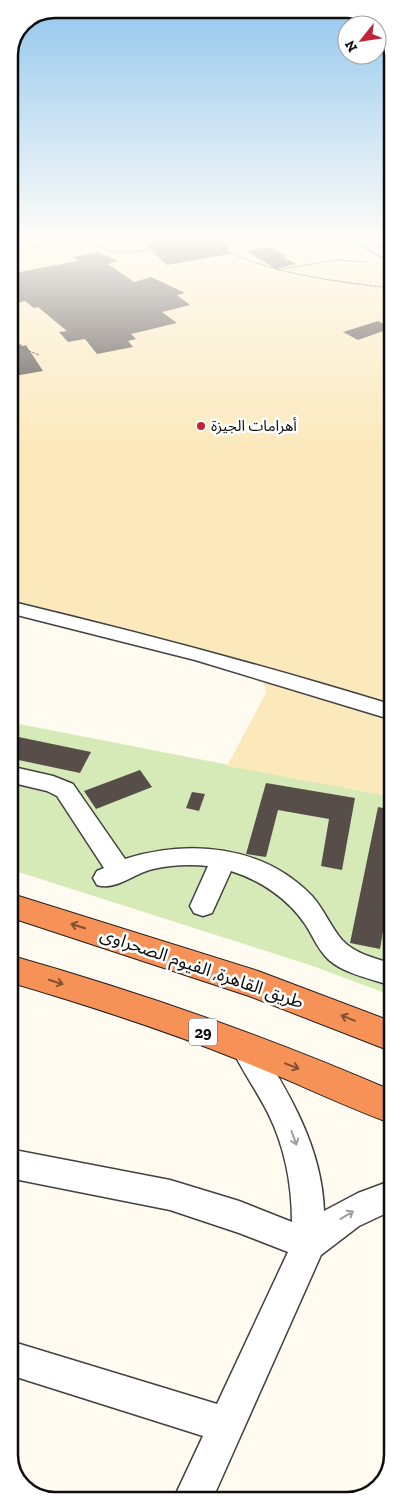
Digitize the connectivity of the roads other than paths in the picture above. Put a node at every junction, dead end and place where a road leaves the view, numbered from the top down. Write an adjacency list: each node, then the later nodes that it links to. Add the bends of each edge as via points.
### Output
1 (17, 609): 2 (street, via 185,651)
2 (384, 710)
3 (17, 776): 4 (street, via 65,790 112,874 150,859)
4 (223, 860): 5 (street); 8 (street, via 255,869 276,881 311,913 342,955)
5 (203, 906)
6 (17, 909): 9 (highway, طريق القاهرة, الفيوم الصحراوى, one-way to 6, via 249,982)
7 (17, 971): 10 (highway, 29, one-way to 10, via 114,1001)
8 (384, 971)
9 (384, 1034)
10 (246, 1049): 11 (highway, 29, one-way to 11); 14 (street, one-way to 14, via 281,1107 298,1149 308,1195)
11 (384, 1104)
12 (17, 1164): 14 (street, via 170,1195)
13 (384, 1198): 14 (street, one-way to 13, via 345,1216)
14 (308, 1244): 16 (street)
15 (17, 1360): 16 (street)
16 (228, 1425): 17 (street)
17 (196, 1491)

